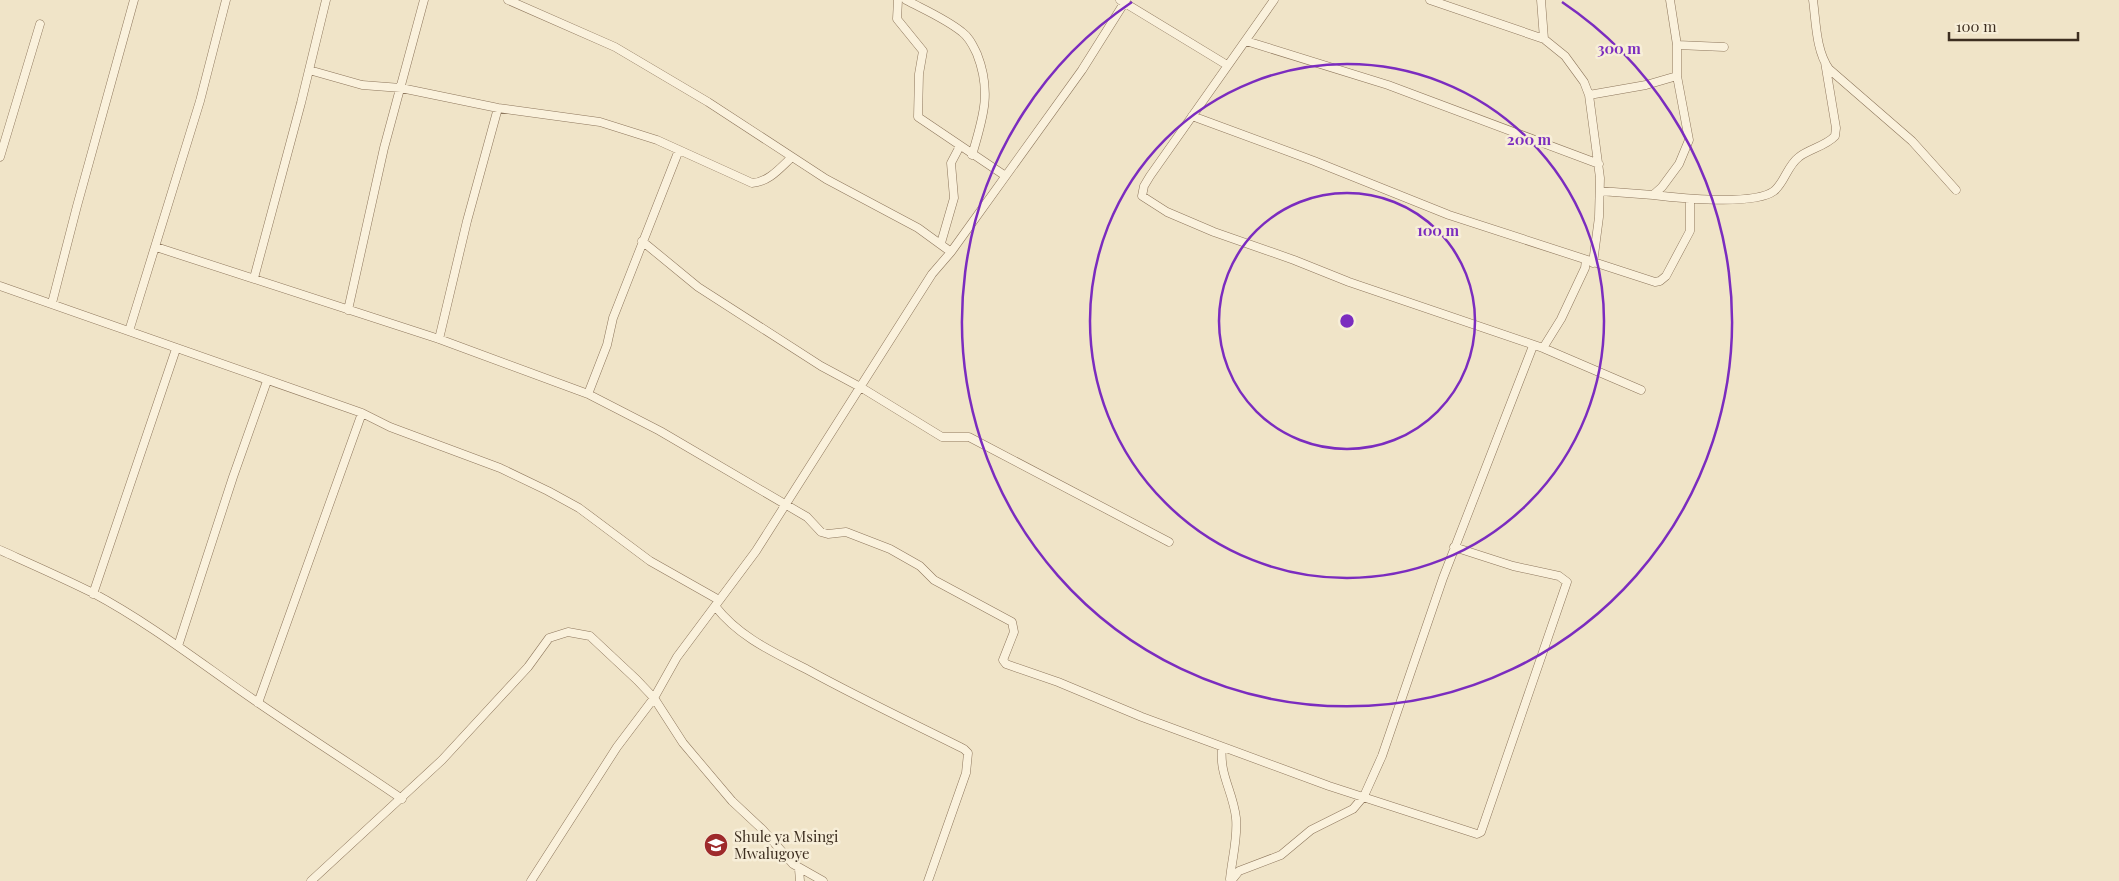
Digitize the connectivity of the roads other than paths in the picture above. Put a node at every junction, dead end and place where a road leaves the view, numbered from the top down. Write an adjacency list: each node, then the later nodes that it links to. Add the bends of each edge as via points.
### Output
1 (134, 0): 45 (street)
2 (226, 0): 40 (street)
3 (326, 0): 21 (street)
4 (424, 0): 23 (street)
5 (508, 0): 31 (street, via 615,47)
6 (898, 0): 27 (street, via 897,18 922,51 918,117)
7 (906, 0): 29 (street, via 949,23 972,42 986,88 983,118)
8 (1274, 0): 16 (street)
9 (1430, 0): 15 (street)
10 (1541, 0): 15 (street)
11 (1670, 0): 17 (street)
12 (1123, 1): 20 (street); 33 (street, via 1082,70)
13 (1812, 1): 19 (street)
14 (40, 24): 30 (street)
15 (1544, 39): 24 (street, via 1575,67)
16 (1246, 42): 20 (street); 32 (street, via 1388,85)
17 (1678, 46): 18 (street); 22 (street)
18 (1724, 47)
19 (1824, 62): 34 (street, via 1841,81 1912,141); 37 (street, via 1836,128 1832,139 1795,160 1771,192 1754,197)
20 (1227, 65): 26 (street)
21 (309, 70): 23 (street, via 362,85); 43 (street)
22 (1677, 76): 24 (street); 36 (street, via 1688,145 1679,164)
23 (401, 88): 25 (street); 46 (street)
24 (1590, 96): 32 (street)
25 (498, 108): 28 (street, via 600,122 633,130); 48 (street)
26 (1192, 116): 42 (street, via 1440,212); 49 (street, via 1144,186 1142,196 1146,200 1214,232)
27 (960, 146): 29 (street); 39 (street, via 952,163 954,198)
28 (679, 150): 31 (street, via 752,184 771,176); 38 (street)
29 (972, 154): 33 (street)
30 (0, 157)
31 (792, 157): 39 (street)
32 (1599, 164): 35 (street)
33 (1004, 176): 41 (street)
34 (1956, 190)
35 (1600, 191): 36 (street); 42 (street)
36 (1653, 194): 37 (street)
37 (1690, 199): 42 (street, via 1690,231 1663,279 1655,282)
38 (642, 241): 53 (street, via 698,287 821,366); 55 (street)
39 (942, 243): 41 (street)
40 (156, 247): 43 (street); 47 (street)
41 (951, 252): 53 (street, via 932,274)
42 (1590, 262): 51 (street)
43 (254, 278): 46 (street)
44 (0, 286): 45 (street)
45 (52, 303): 47 (street)
46 (348, 310): 48 (street)
47 (129, 331): 50 (street)
48 (439, 339): 55 (street)
49 (1533, 346): 51 (street); 59 (street)
50 (176, 348): 52 (street); 61 (street)
51 (1543, 348): 54 (street)
52 (267, 381): 56 (street); 63 (street)
53 (862, 388): 57 (street); 58 (street, via 942,437 969,438)
54 (1641, 390)
55 (588, 394): 57 (street, via 660,431)
56 (362, 413): 62 (street, via 390,427 500,468 548,491); 65 (street)
57 (785, 505): 62 (street); 66 (street, via 807,517 821,532 846,532 890,548 920,566 934,580 1012,622 1014,632 1004,663)
58 (1169, 542)
59 (1454, 547): 67 (street, via 1382,756); 67 (street, via 1513,566 1559,576 1567,582 1481,832 1474,834)
60 (0, 550): 61 (street)
61 (93, 594): 63 (street)
62 (717, 603): 64 (street, via 677,657); 74 (street, via 735,628 752,640 968,753 966,773)
63 (178, 646): 65 (street)
64 (654, 698): 68 (street, via 590,636 556,634 549,638 528,666 442,760); 69 (street, via 673,729 710,776); 71 (street, via 616,746)
65 (258, 703): 68 (street)
66 (1222, 747): 67 (street); 75 (street, via 1221,767 1233,800 1237,832)
67 (1364, 796): 75 (street, via 1354,809 1312,830 1281,855 1239,871)
68 (402, 799): 70 (street)
69 (800, 869): 72 (street); 73 (street)
70 (311, 881)
71 (531, 881)
72 (800, 881)
73 (823, 881)
74 (928, 881)
75 (1231, 881)

